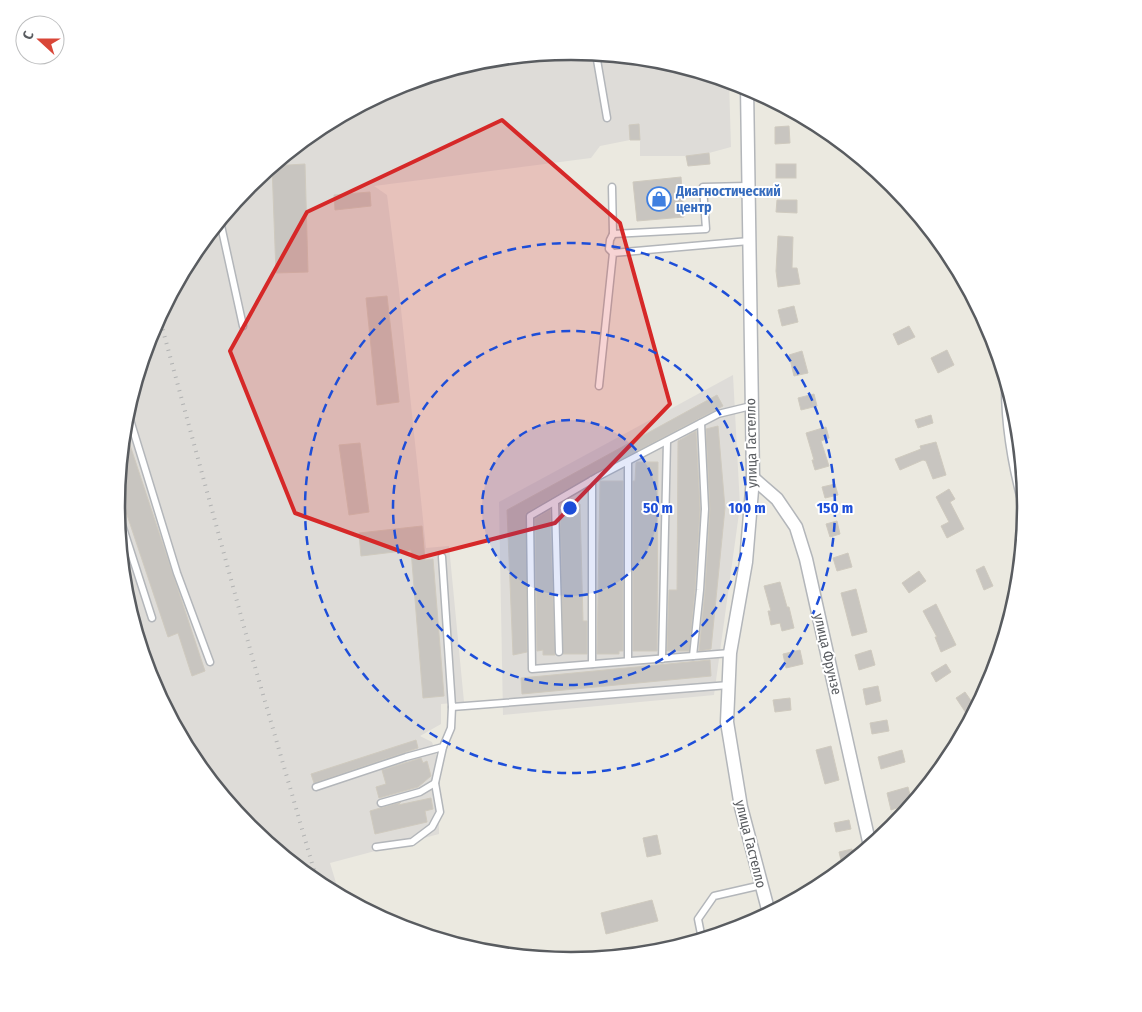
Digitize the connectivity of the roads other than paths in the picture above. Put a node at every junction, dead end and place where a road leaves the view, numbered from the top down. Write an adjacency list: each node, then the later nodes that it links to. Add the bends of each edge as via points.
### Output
1 (597, 61): 3 (lane)
2 (747, 96): 4 (street, улица Гастелло)
3 (607, 118)
4 (748, 186): 7 (lane, via 703,187 706,229); 8 (street, улица Гастелло)
5 (612, 187): 7 (lane)
6 (222, 229): 10 (lane)
7 (613, 234): 9 (lane, via 609,249)
8 (749, 241): 9 (lane); 12 (street, улица Гастелло)
9 (613, 253): 11 (lane)
10 (243, 326)
11 (599, 386)
12 (751, 406): 13 (lane, via 718,414); 19 (street, улица Гастелло)
13 (701, 423): 16 (lane); 27 (lane, via 705,509)
14 (133, 428): 29 (lane)
15 (1010, 434): 17 (street)
16 (666, 441): 18 (lane); 28 (lane)
17 (1013, 451)
18 (628, 462): 20 (lane); 30 (lane)
19 (753, 478): 26 (street, улица Гастелло, via 746,562); 38 (street, улица Фрунзе, via 777,499 796,527)
20 (592, 480): 21 (lane); 31 (lane)
21 (555, 502): 25 (lane); 31 (lane, via 530,516 532,669)
22 (126, 538): 24 (lane)
23 (442, 557): 33 (lane)
24 (152, 618)
25 (559, 652)
26 (730, 654): 27 (lane); 32 (street, улица Гастелло)
27 (693, 656): 28 (lane)
28 (662, 659): 30 (lane)
29 (210, 662)
30 (628, 662): 31 (lane)
31 (592, 664)
32 (730, 685): 33 (lane); 40 (street, улица Гастелло, via 727,722 741,807)
33 (452, 707): 34 (lane, via 451,728)
34 (442, 747): 35 (lane); 36 (lane)
35 (435, 783): 37 (lane, via 420,792); 39 (lane, via 440,812 432,827 412,842)
36 (316, 787)
37 (381, 803)
38 (868, 838)
39 (376, 847)
40 (762, 885): 41 (street, улица Гастелло); 42 (lane, via 714,896 698,919)
41 (767, 906)
42 (701, 932)

